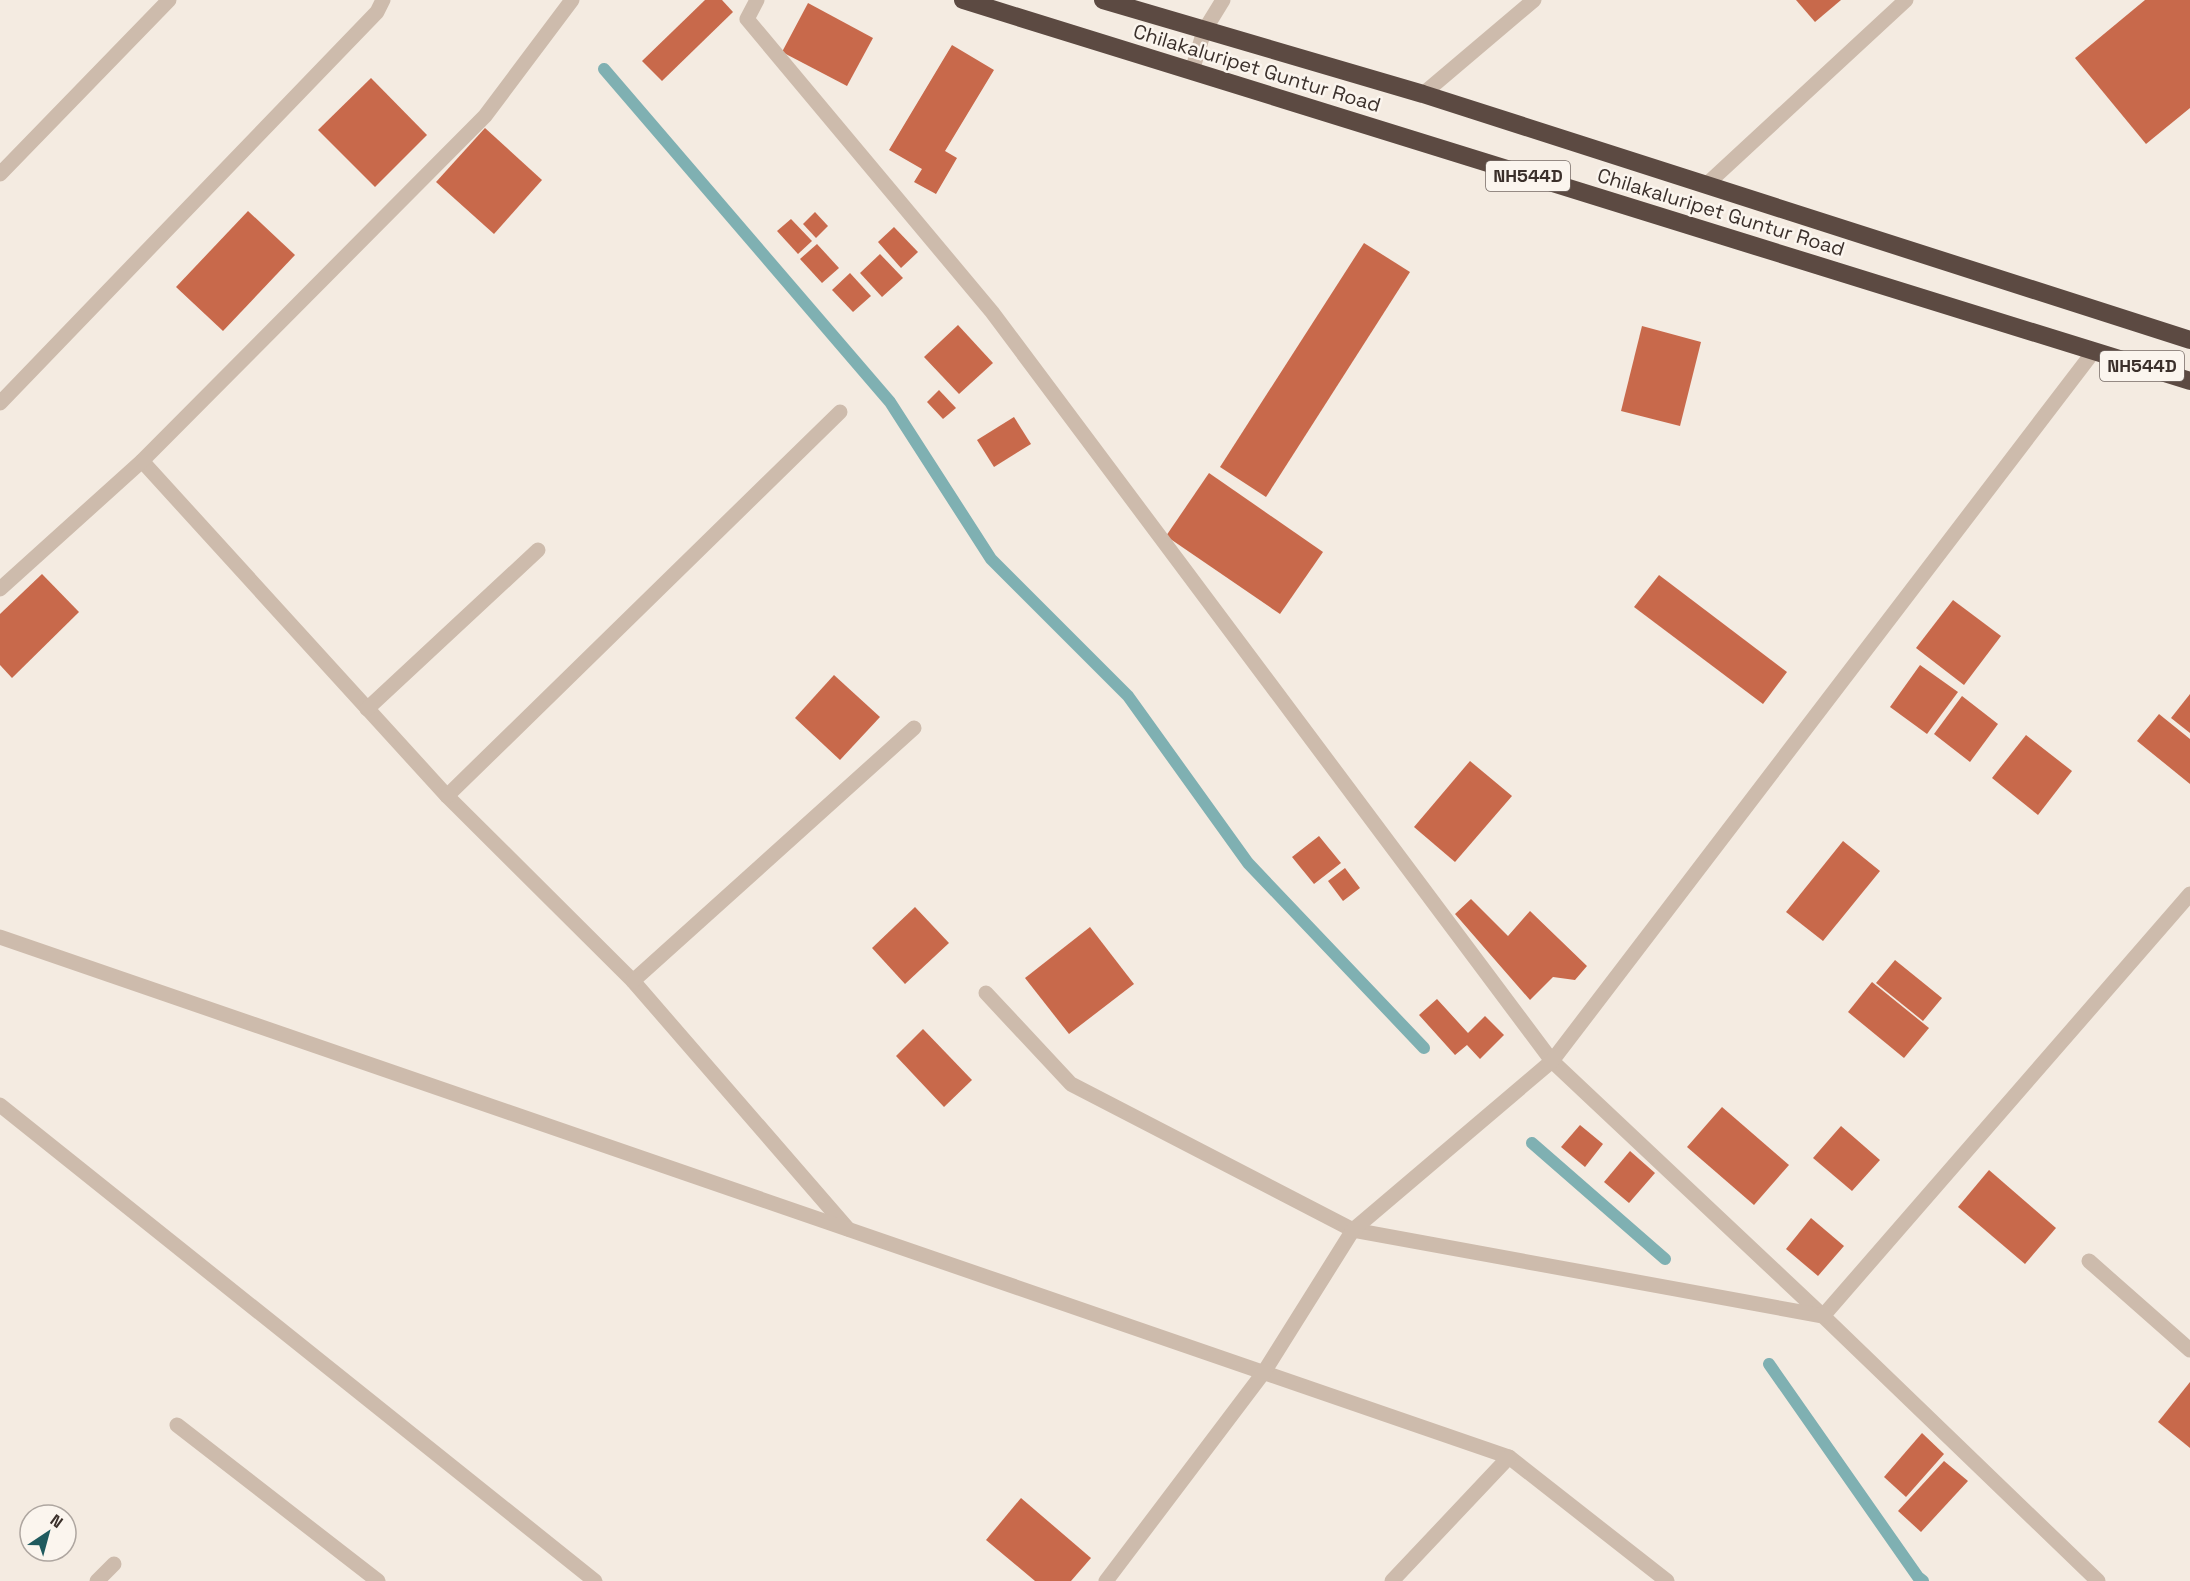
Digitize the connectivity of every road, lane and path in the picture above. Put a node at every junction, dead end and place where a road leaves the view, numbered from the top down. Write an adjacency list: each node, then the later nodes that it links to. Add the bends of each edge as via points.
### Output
1 (169, 0): 13 (street)
2 (383, 0): 18 (street, via 377,12)
3 (572, 0): 20 (street, via 485,116)
4 (758, 0): 30 (street, via 747,19 992,312)
5 (963, 0): 11 (highway, Chilakaluripet Guntur Road / NH544D)
6 (1103, 0): 10 (highway, Chilakaluripet Guntur Road / NH544D)
7 (1223, 0): 10 (street)
8 (1534, 0): 12 (street)
9 (1906, 0): 14 (street)
10 (1204, 31): 11 (street); 12 (highway, Chilakaluripet Guntur Road / NH544D)
11 (1192, 71): 16 (highway, Chilakaluripet Guntur Road / NH544D)
12 (1423, 94): 14 (highway, Chilakaluripet Guntur Road / NH544D)
13 (0, 174)
14 (1707, 184): 15 (highway, Chilakaluripet Guntur Road / NH544D)
15 (2190, 340)
16 (2094, 351): 17 (highway, Chilakaluripet Guntur Road / NH544D); 30 (street)
17 (2190, 381)
18 (0, 403)
19 (840, 412): 25 (street)
20 (142, 461): 22 (street); 23 (street)
21 (538, 550): 23 (street)
22 (0, 589)
23 (367, 709): 25 (street)
24 (914, 728): 28 (street)
25 (447, 796): 28 (street)
26 (2190, 894): 35 (street)
27 (0, 937): 32 (street)
28 (633, 981): 32 (street)
29 (986, 993): 33 (street, via 1071,1084)
30 (1552, 1060): 33 (street); 35 (street)
31 (0, 1105): 43 (street)
32 (848, 1229): 37 (street)
33 (1353, 1230): 35 (street); 37 (street)
34 (2089, 1261): 36 (street)
35 (1823, 1316): 47 (street)
36 (2190, 1350)
37 (1264, 1372): 39 (street); 44 (street)
38 (177, 1425): 42 (street)
39 (1509, 1457): 45 (street); 46 (street)
40 (114, 1564): 41 (street)
41 (97, 1581)
42 (378, 1581)
43 (595, 1581)
44 (1106, 1581)
45 (1392, 1581)
46 (1667, 1581)
47 (2098, 1581)

